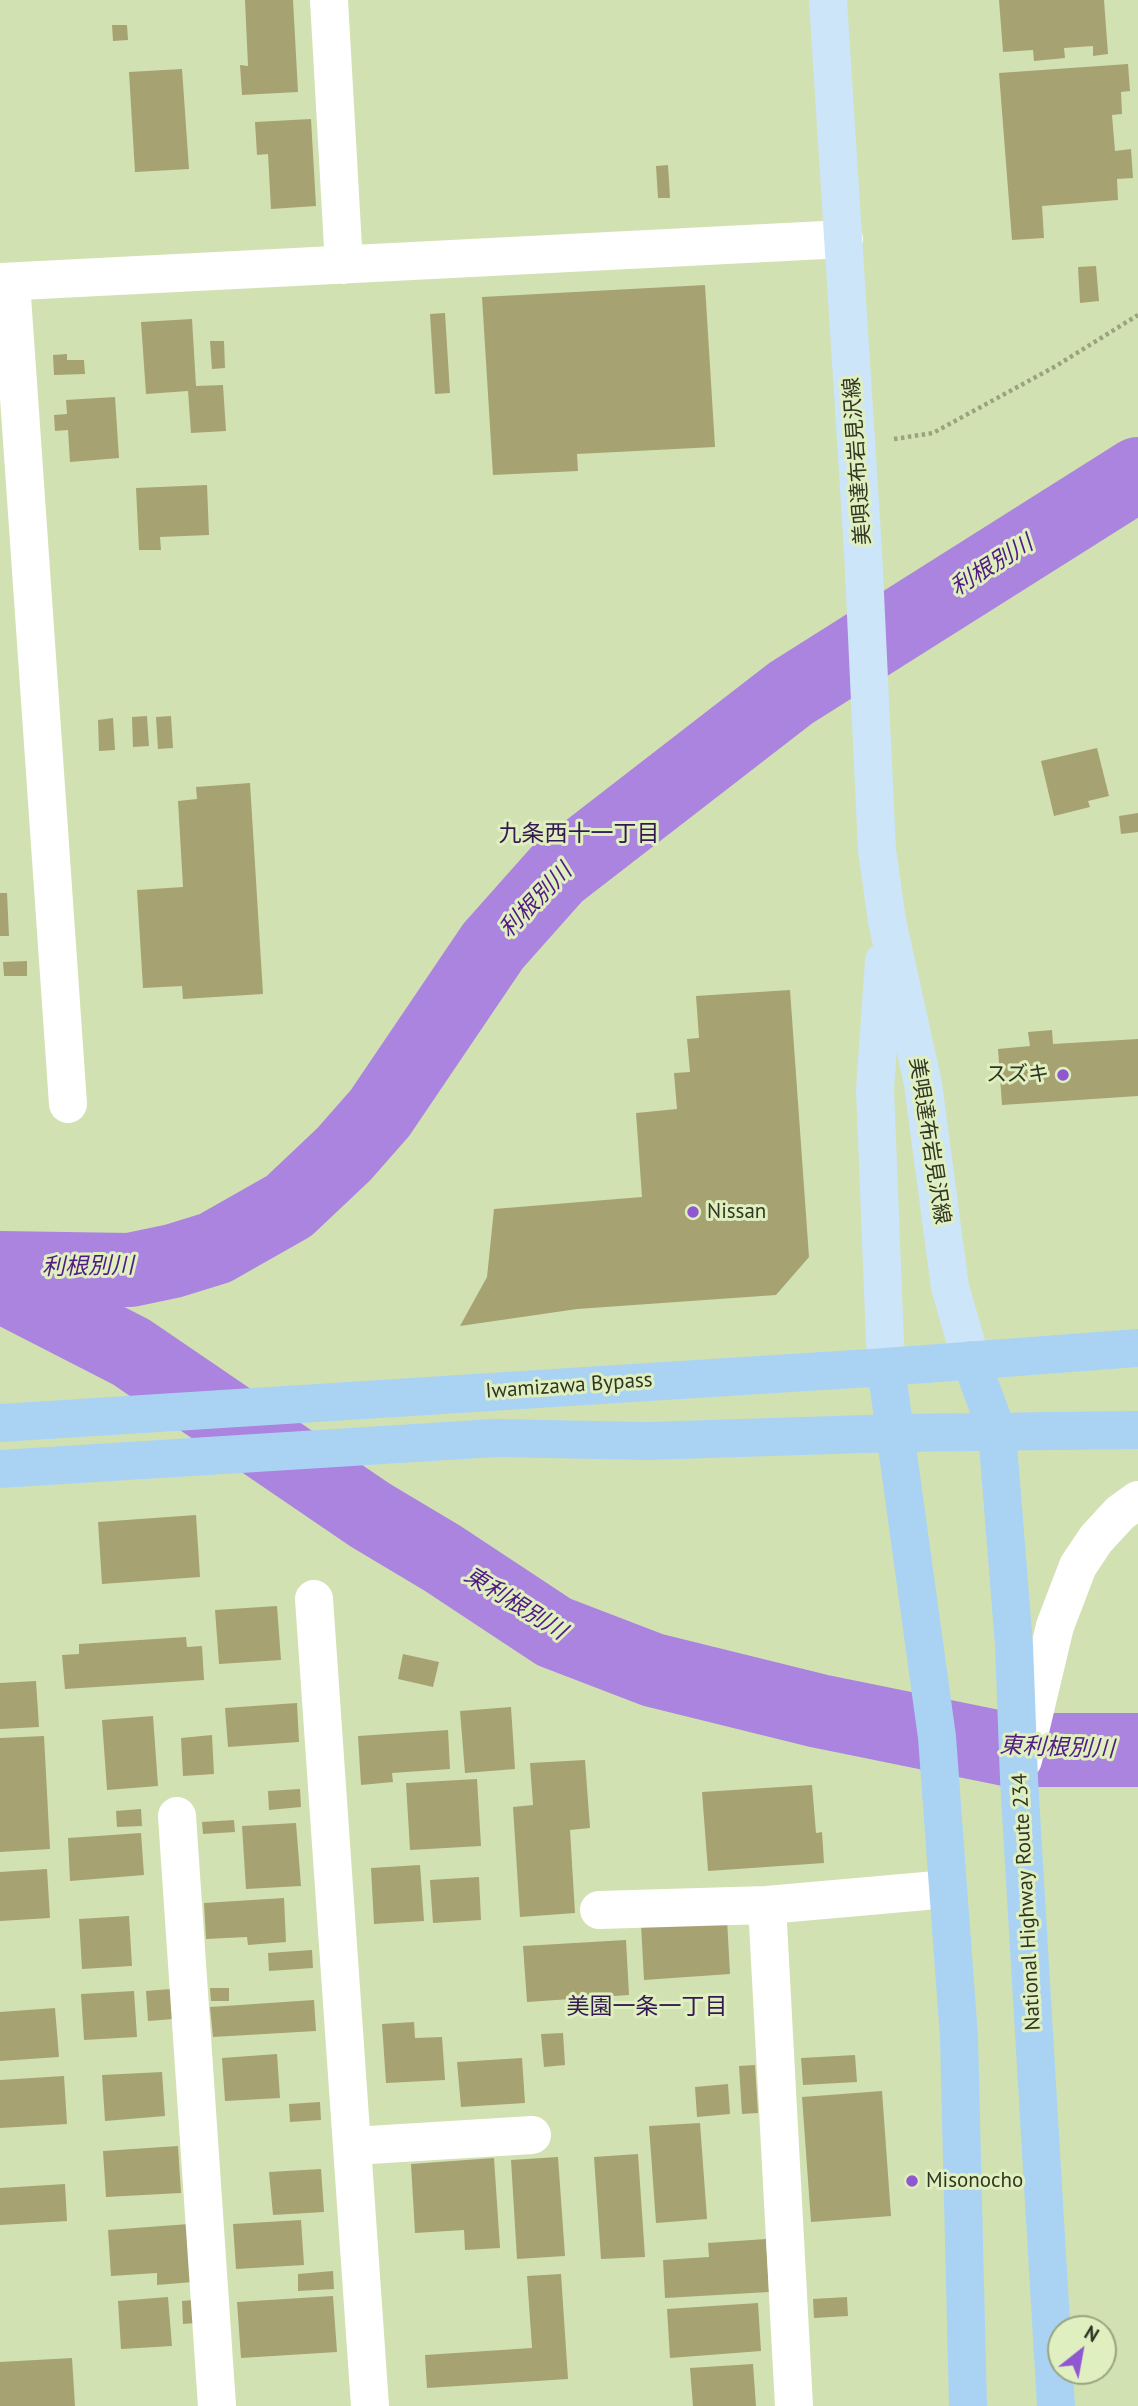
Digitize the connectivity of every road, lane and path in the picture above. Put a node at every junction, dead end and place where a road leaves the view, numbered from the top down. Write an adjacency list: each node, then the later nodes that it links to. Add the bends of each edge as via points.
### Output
1 (329, 0): 4 (street)
2 (828, 0): 3 (main road, 美唄達布岩見沢線)
3 (844, 239): 4 (street); 7 (main road, 美唄達布岩見沢線)
4 (344, 265): 5 (street)
5 (5, 282): 9 (street)
6 (1138, 315): 7 (path, via 933,433)
7 (856, 444): 8 (main road, 美唄達布岩見沢線, via 877,850)
8 (887, 921): 11 (main road, 美唄達布岩見沢線, via 923,1084 950,1287); 12 (main road, 美唄達布岩見沢線, via 875,1089)
9 (68, 1104)
10 (1138, 1348): 11 (highway, Iwamizawa Bypass)
11 (971, 1360): 12 (highway, Iwamizawa Bypass); 15 (highway, National Highway Route 234)
12 (886, 1367): 13 (highway, Iwamizawa Bypass); 16 (highway)
13 (0, 1423)
14 (1138, 1430): 15 (highway)
15 (997, 1432): 16 (highway); 20 (highway, National Highway Route 234)
16 (896, 1433): 17 (highway, via 648,1441 495,1438); 22 (highway, via 937,1737)
17 (0, 1469)
18 (1138, 1500): 20 (street, via 1096,1539 1069,1587 1055,1626)
19 (314, 1599): 26 (street)
20 (1019, 1779): 31 (highway, National Highway Route 234)
21 (177, 1816): 27 (street)
22 (948, 1889): 23 (street); 30 (highway, via 959,2036)
23 (767, 1905): 24 (street); 29 (street)
24 (599, 1910)
25 (532, 2135): 26 (street)
26 (353, 2146): 28 (street)
27 (217, 2406)
28 (370, 2406)
29 (794, 2406)
30 (968, 2406)
31 (1056, 2406)

